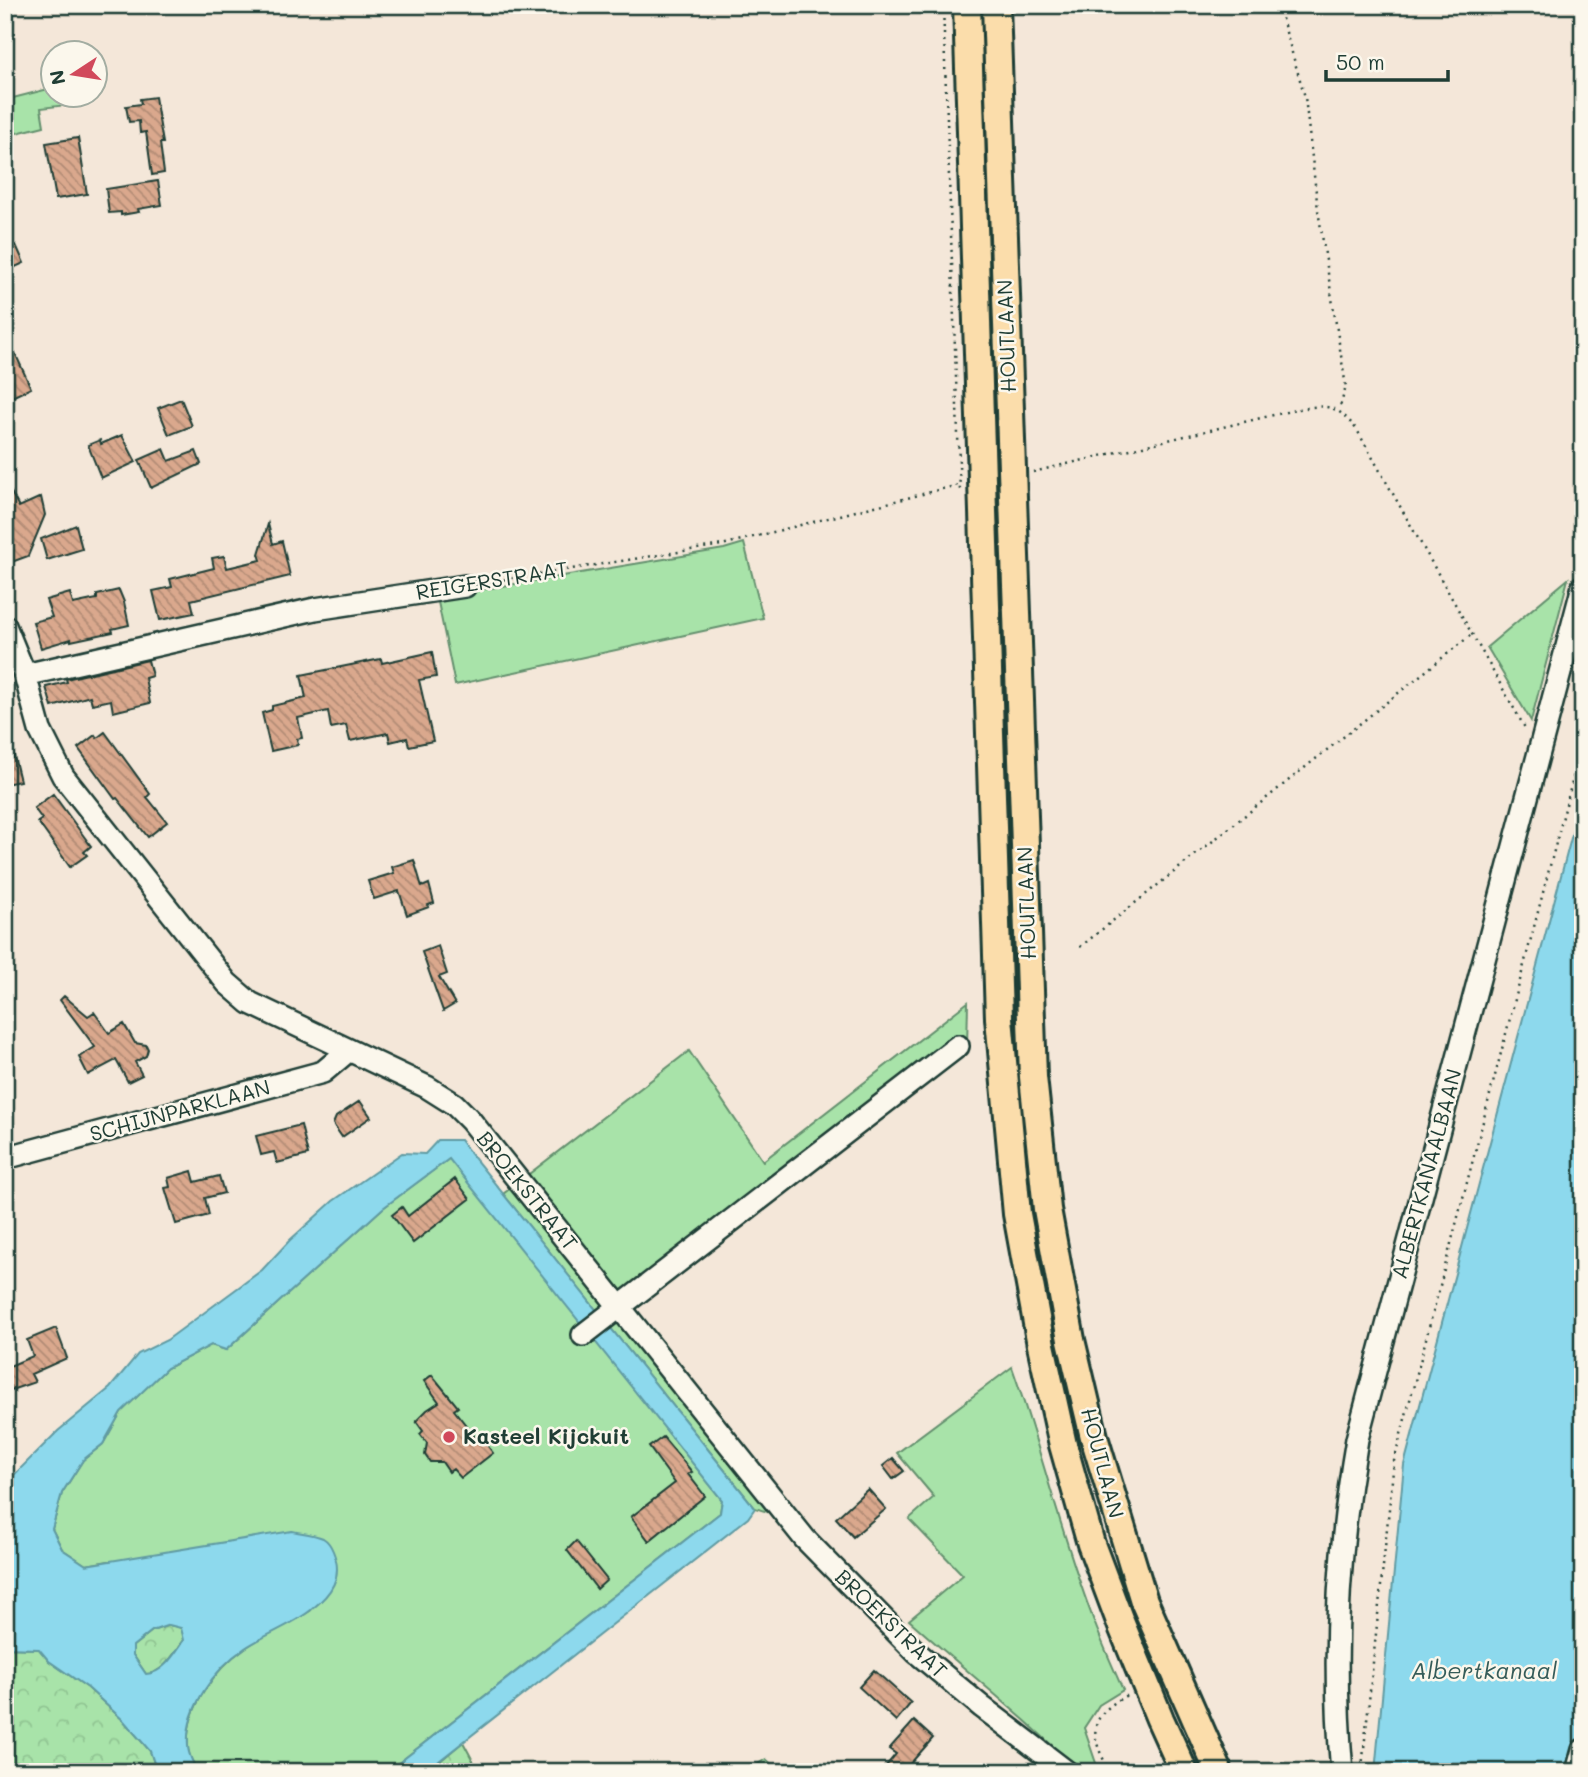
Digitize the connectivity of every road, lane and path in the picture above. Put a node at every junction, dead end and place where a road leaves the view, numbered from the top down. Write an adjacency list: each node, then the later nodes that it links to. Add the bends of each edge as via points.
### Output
1 (943, 5): 7 (path, REIGERSTRAAT, via 958,485 722,545)
2 (967, 5): 24 (main road, HOUTLAAN, via 999,1018 1017,1214 1063,1445 1091,1544)
3 (996, 5): 6 (main road, HOUTLAAN)
4 (1278, 5): 5 (path, via 1305,97 1346,387)
5 (1339, 410): 6 (path, via 1323,405 1299,409 1036,472); 10 (path, via 1357,430)
6 (1012, 473): 25 (main road, HOUTLAAN, via 1033,1077 1047,1209 1085,1401 1122,1534 1144,1601)
7 (466, 586): 11 (street, REIGERSTRAAT, via 315,609)
8 (1583, 586): 12 (street, ALBERTKANAALBAAN)
9 (5, 626): 11 (street, BROEKSTRAAT)
10 (1471, 635): 12 (path, via 1518,719); 14 (path)
11 (25, 675): 16 (street, BROEKSTRAAT, via 40,730 63,776 227,983 250,1003)
12 (1543, 738): 26 (street, ALBERTKANAALBAAN, via 1357,1439 1346,1517 1336,1670)
13 (1583, 740): 27 (path, ALBERTKANAALBAAN, via 1394,1461)
14 (1080, 947)
15 (958, 1046): 18 (street)
16 (348, 1051): 17 (street, SCHIJNPARKLAAN, via 323,1072); 18 (street, BROEKSTRAAT, via 454,1104)
17 (5, 1158)
18 (613, 1311): 19 (street); 22 (street, BROEKSTRAAT, via 805,1539 916,1652)
19 (583, 1335)
20 (1130, 1693): 23 (path, via 1113,1702 1095,1728 1095,1742)
21 (1583, 1750): 28 (street)
22 (1067, 1772)
23 (1110, 1772)
24 (1184, 1772)
25 (1219, 1772)
26 (1342, 1772)
27 (1361, 1772)
28 (1577, 1772)

